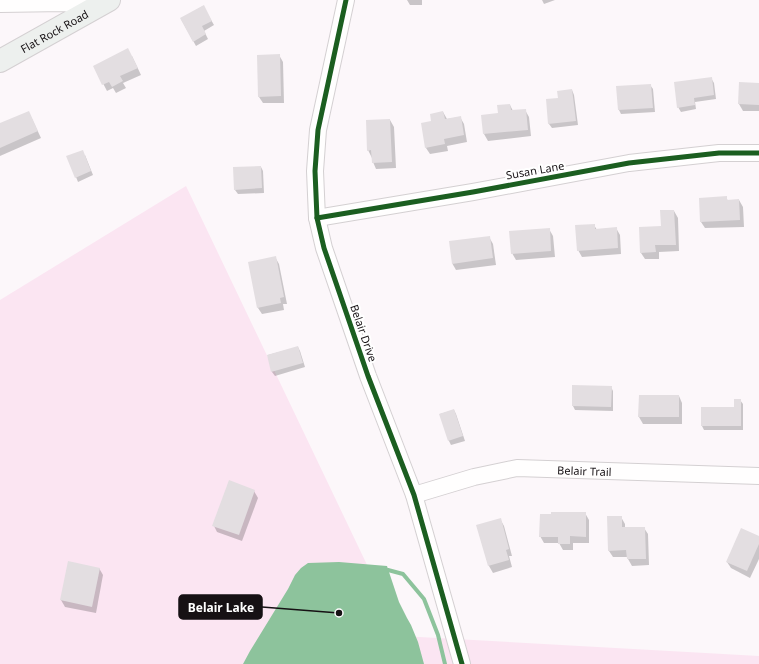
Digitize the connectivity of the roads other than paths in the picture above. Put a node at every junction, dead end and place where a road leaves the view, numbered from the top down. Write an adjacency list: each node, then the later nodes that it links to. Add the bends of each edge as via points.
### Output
1 (346, 0): 6 (street, Belair Drive, via 318,130 315,171)
2 (0, 4): 3 (street)
3 (100, 5): 4 (street, Flat Rock Road)
4 (0, 61)
5 (759, 153): 6 (street, Susan Lane, via 719,153 629,163)
6 (317, 218): 8 (street, Belair Drive, via 324,248 368,376)
7 (759, 476): 8 (street, Belair Trail, via 517,468 474,477)
8 (414, 495): 9 (street, Belair Drive)
9 (462, 664)

